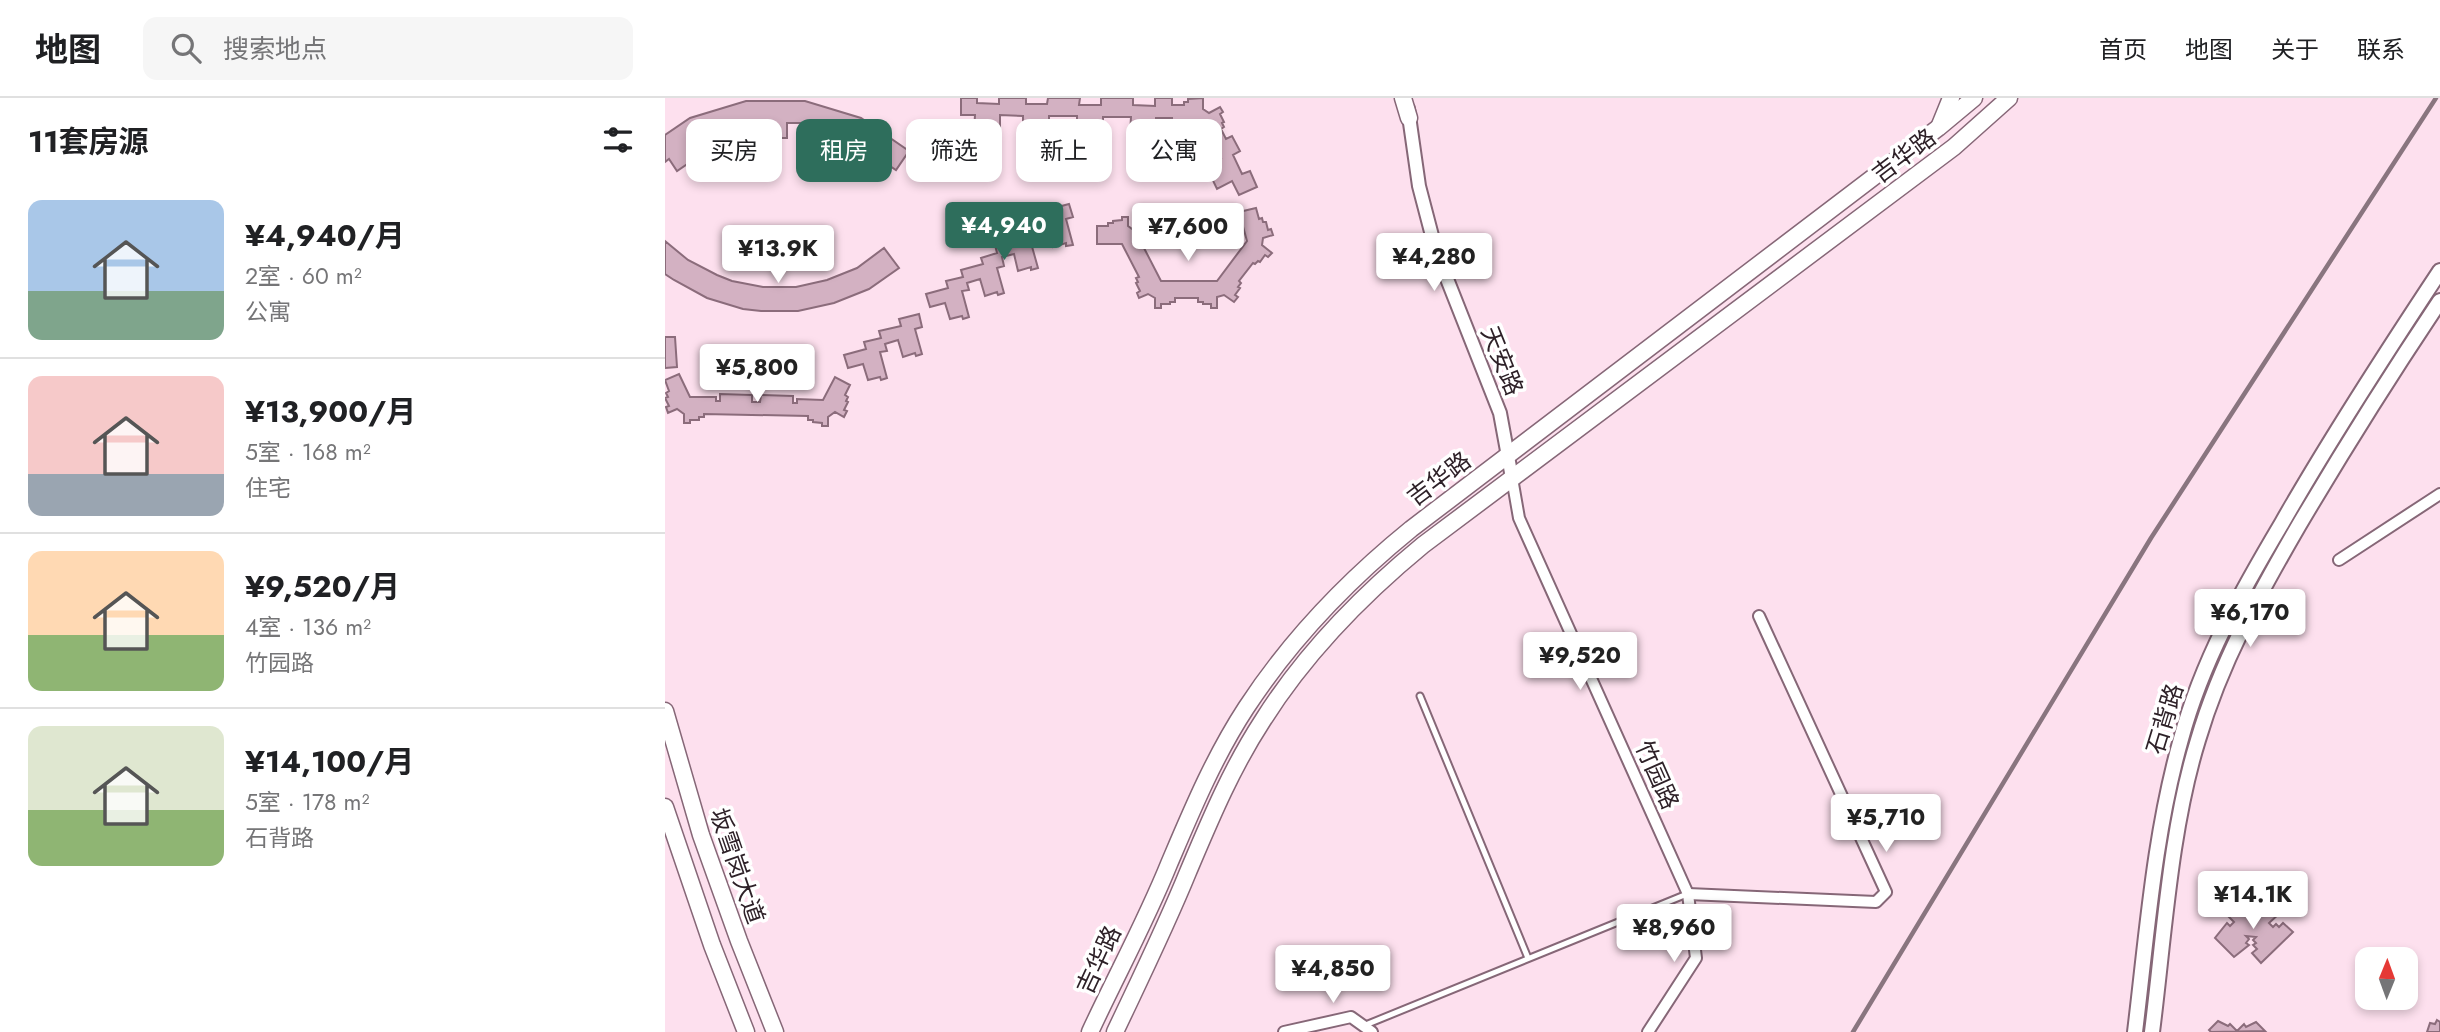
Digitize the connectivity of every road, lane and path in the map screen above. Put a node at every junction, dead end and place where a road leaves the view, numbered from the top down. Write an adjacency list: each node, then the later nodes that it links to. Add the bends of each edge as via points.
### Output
1 (1407, 98): 5 (main road)
2 (1951, 98): 6 (main road)
3 (1974, 98): 6 (main road, 吉华路)
4 (2009, 100): 10 (main road, 吉华路, via 1954,147)
5 (1409, 118): 9 (street, 天安路, via 1419,186 1436,251 1500,413)
6 (1938, 128): 9 (main road, 吉华路)
7 (2440, 271): 27 (main road, 石背路, via 2314,467 2243,590 2199,683 2167,792)
8 (2440, 301): 20 (main road, 石背路, via 2282,554 2215,688 2183,796)
9 (1508, 455): 10 (street, 天安路); 23 (main road, 吉华路, via 1357,574 1265,680 1210,769)
10 (1512, 478): 17 (street, 竹园路, via 1519,517); 24 (main road, 吉华路, via 1371,589 1324,638 1282,692 1224,789)
11 (2440, 494): 12 (street)
12 (2339, 560)
13 (1759, 616): 17 (street, via 1886,892 1876,902)
14 (1420, 696): 18 (lane)
15 (665, 711): 22 (main road, 坂雪岗大道, via 701,835)
16 (665, 807): 21 (main road, 坂雪岗大道)
17 (1688, 894): 18 (lane); 26 (street, 竹园路, via 1696,958)
18 (1528, 958): 19 (lane)
19 (1367, 1029): 25 (street, via 1351,1017)
20 (2153, 1029)
21 (746, 1032)
22 (775, 1032)
23 (1090, 1032)
24 (1115, 1032)
25 (1284, 1032)
26 (1648, 1032)
27 (2135, 1032)

